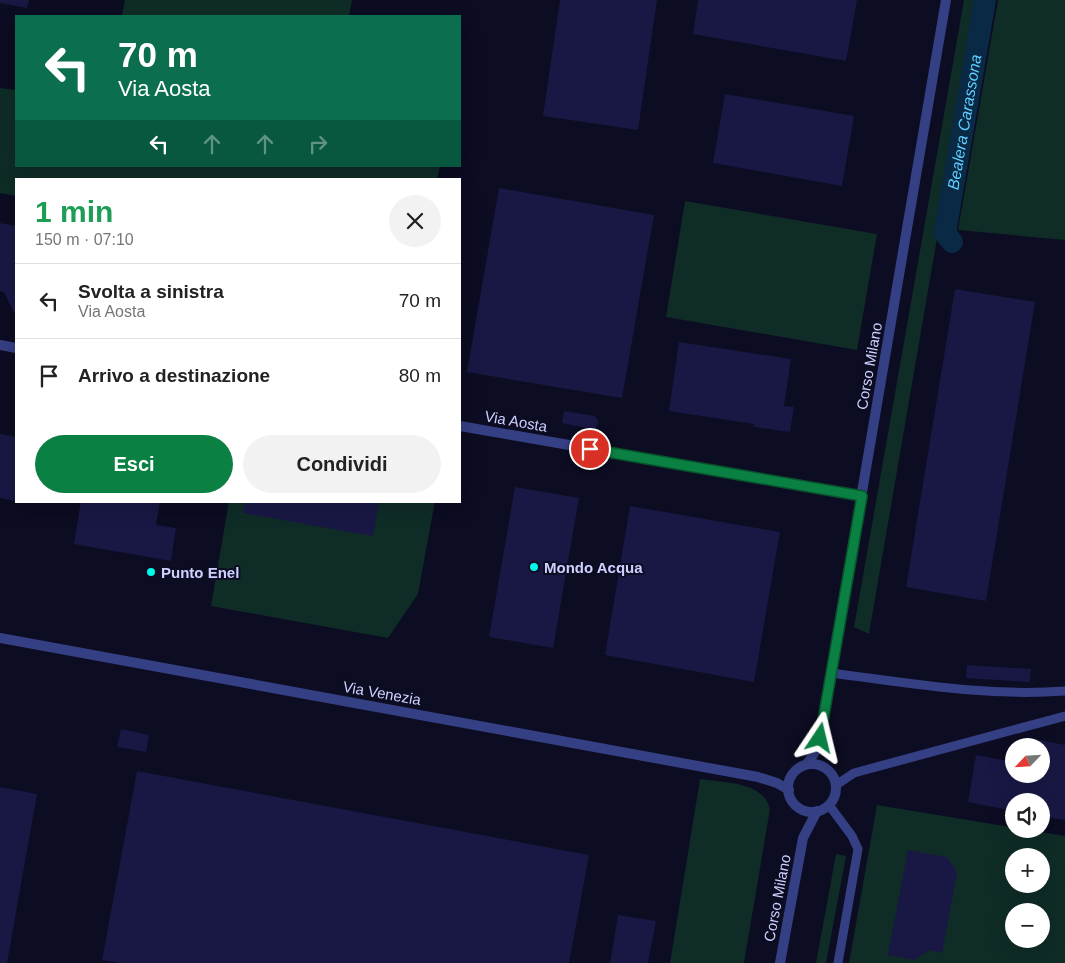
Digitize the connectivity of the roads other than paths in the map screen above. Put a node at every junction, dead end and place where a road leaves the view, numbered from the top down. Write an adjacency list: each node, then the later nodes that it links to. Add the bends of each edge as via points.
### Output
1 (946, 0): 5 (street, Corso Milano)
2 (0, 345): 3 (street)
3 (15, 348)
4 (461, 426): 5 (street, Via Aosta)
5 (862, 496): 7 (street, Corso Milano)
6 (0, 638): 14 (street, Via Venezia)
7 (832, 673): 8 (lane, via 962,690); 10 (street, Corso Milano)
8 (1065, 692)
9 (1065, 716): 15 (lane, via 854,773)
10 (820, 738): 11 (street, Corso Milano); 12 (street, Corso Milano)
11 (807, 764): 12 (street); 13 (street, Corso Milano)
12 (826, 768): 15 (street, Corso Milano)
13 (792, 774): 14 (street, Via Venezia); 16 (street)
14 (758, 777): 16 (street, Via Venezia)
15 (836, 785): 17 (street, via 836,793)
16 (789, 790): 18 (street, Corso Milano)
17 (829, 805): 19 (street); 22 (lane, via 858,849)
18 (798, 807): 19 (street); 20 (street, Corso Milano)
19 (817, 811): 20 (street, Corso Milano)
20 (804, 838): 21 (street, Corso Milano)
21 (780, 963)
22 (838, 963)

